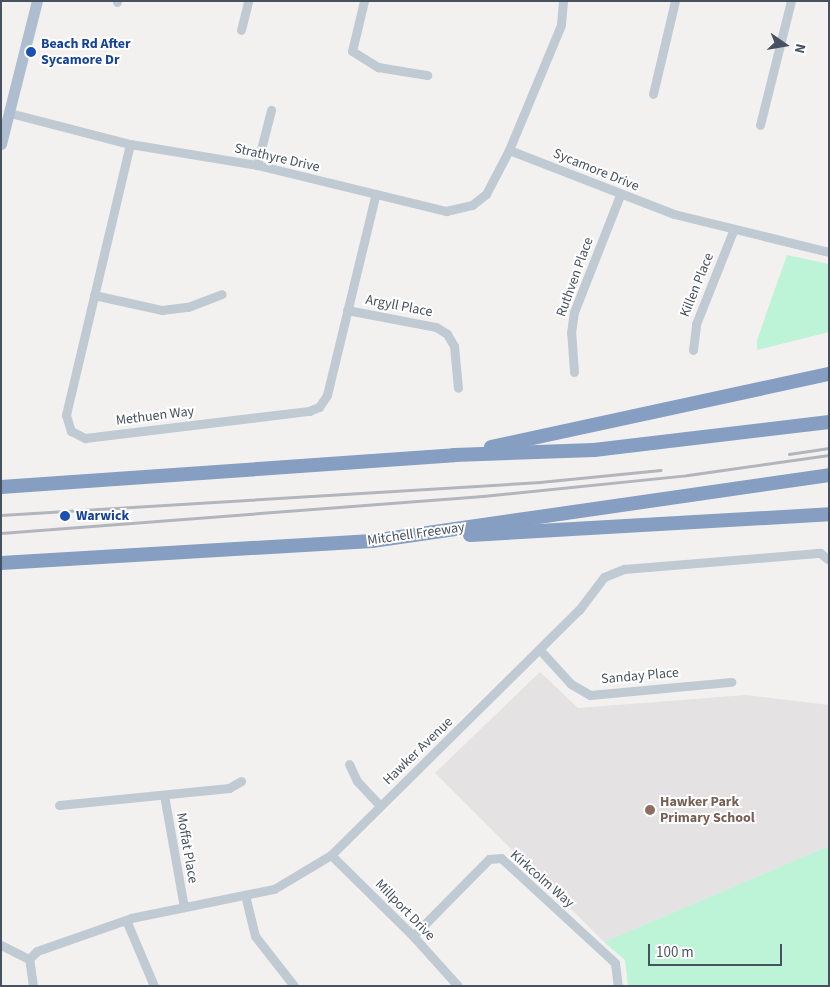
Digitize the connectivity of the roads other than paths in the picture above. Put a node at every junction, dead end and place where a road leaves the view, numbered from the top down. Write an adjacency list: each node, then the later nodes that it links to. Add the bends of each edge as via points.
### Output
1 (37, 1): 11 (main road)
2 (248, 1): 7 (street)
3 (364, 1): 8 (street, via 352,51 378,67)
4 (563, 1): 15 (street, via 561,24)
5 (675, 1): 9 (street)
6 (792, 1): 12 (street)
7 (241, 30)
8 (426, 75)
9 (653, 94)
10 (270, 110): 16 (street)
11 (10, 113): 13 (main road); 14 (street, Strathyre Drive)
12 (760, 126)
13 (1, 144)
14 (130, 144): 16 (street, Strathyre Drive); 22 (street, Methuen Way)
15 (509, 150): 17 (street, Sycamore Drive); 18 (street, Strathyre Drive, via 486,194 464,209 437,210)
16 (257, 165): 18 (street, Strathyre Drive)
17 (620, 195): 19 (street, Sycamore Drive); 25 (street, Ruthven Place, via 574,312 571,333)
18 (374, 196): 23 (street, Methuen Way)
19 (733, 231): 20 (street, Sycamore Drive); 24 (street, Killen Place, via 696,324)
20 (829, 252)
21 (222, 294): 22 (street, via 188,307 162,310)
22 (94, 295): 23 (street, Methuen Way, via 66,418 71,431 85,438 316,408 327,395)
23 (347, 310): 27 (street, Argyll Place, via 436,327 447,334 454,346)
24 (693, 350)
25 (574, 372)
26 (829, 374): 29 (highway)
27 (458, 388)
28 (829, 422): 29 (highway, via 594,450)
29 (454, 454): 31 (highway)
30 (829, 476): 33 (highway, Mitchell Freeway)
31 (1, 487)
32 (829, 514): 33 (highway)
33 (372, 541): 35 (highway, Mitchell Freeway)
34 (829, 560): 36 (street, Hawker Avenue, via 820,553 624,569 604,577 580,610)
35 (1, 563)
36 (540, 650): 37 (street, Sanday Place, via 571,684 590,695); 42 (street, Hawker Avenue)
37 (731, 682)
38 (350, 764): 42 (street, via 357,782)
39 (241, 781): 40 (street, Moffat Place, via 229,788)
40 (164, 794): 41 (street, Moffat Place); 45 (street, Moffat Place)
41 (59, 805)
42 (380, 806): 43 (street, Hawker Avenue)
43 (331, 855): 44 (street, Hawker Avenue, via 274,889); 47 (street, Millport Drive)
44 (245, 895): 45 (street, Hawker Avenue); 53 (street, via 255,936)
45 (184, 907): 46 (street, Hawker Avenue)
46 (126, 920): 49 (street, Hawker Avenue, via 37,951); 52 (street)
47 (413, 936): 50 (street, Millport Drive); 54 (street, Kirkcolm Way, via 489,859 501,858 615,963)
48 (1, 945): 49 (street)
49 (29, 959): 51 (street)
50 (455, 985)
51 (33, 986)
52 (154, 986)
53 (294, 986)
54 (618, 986)

